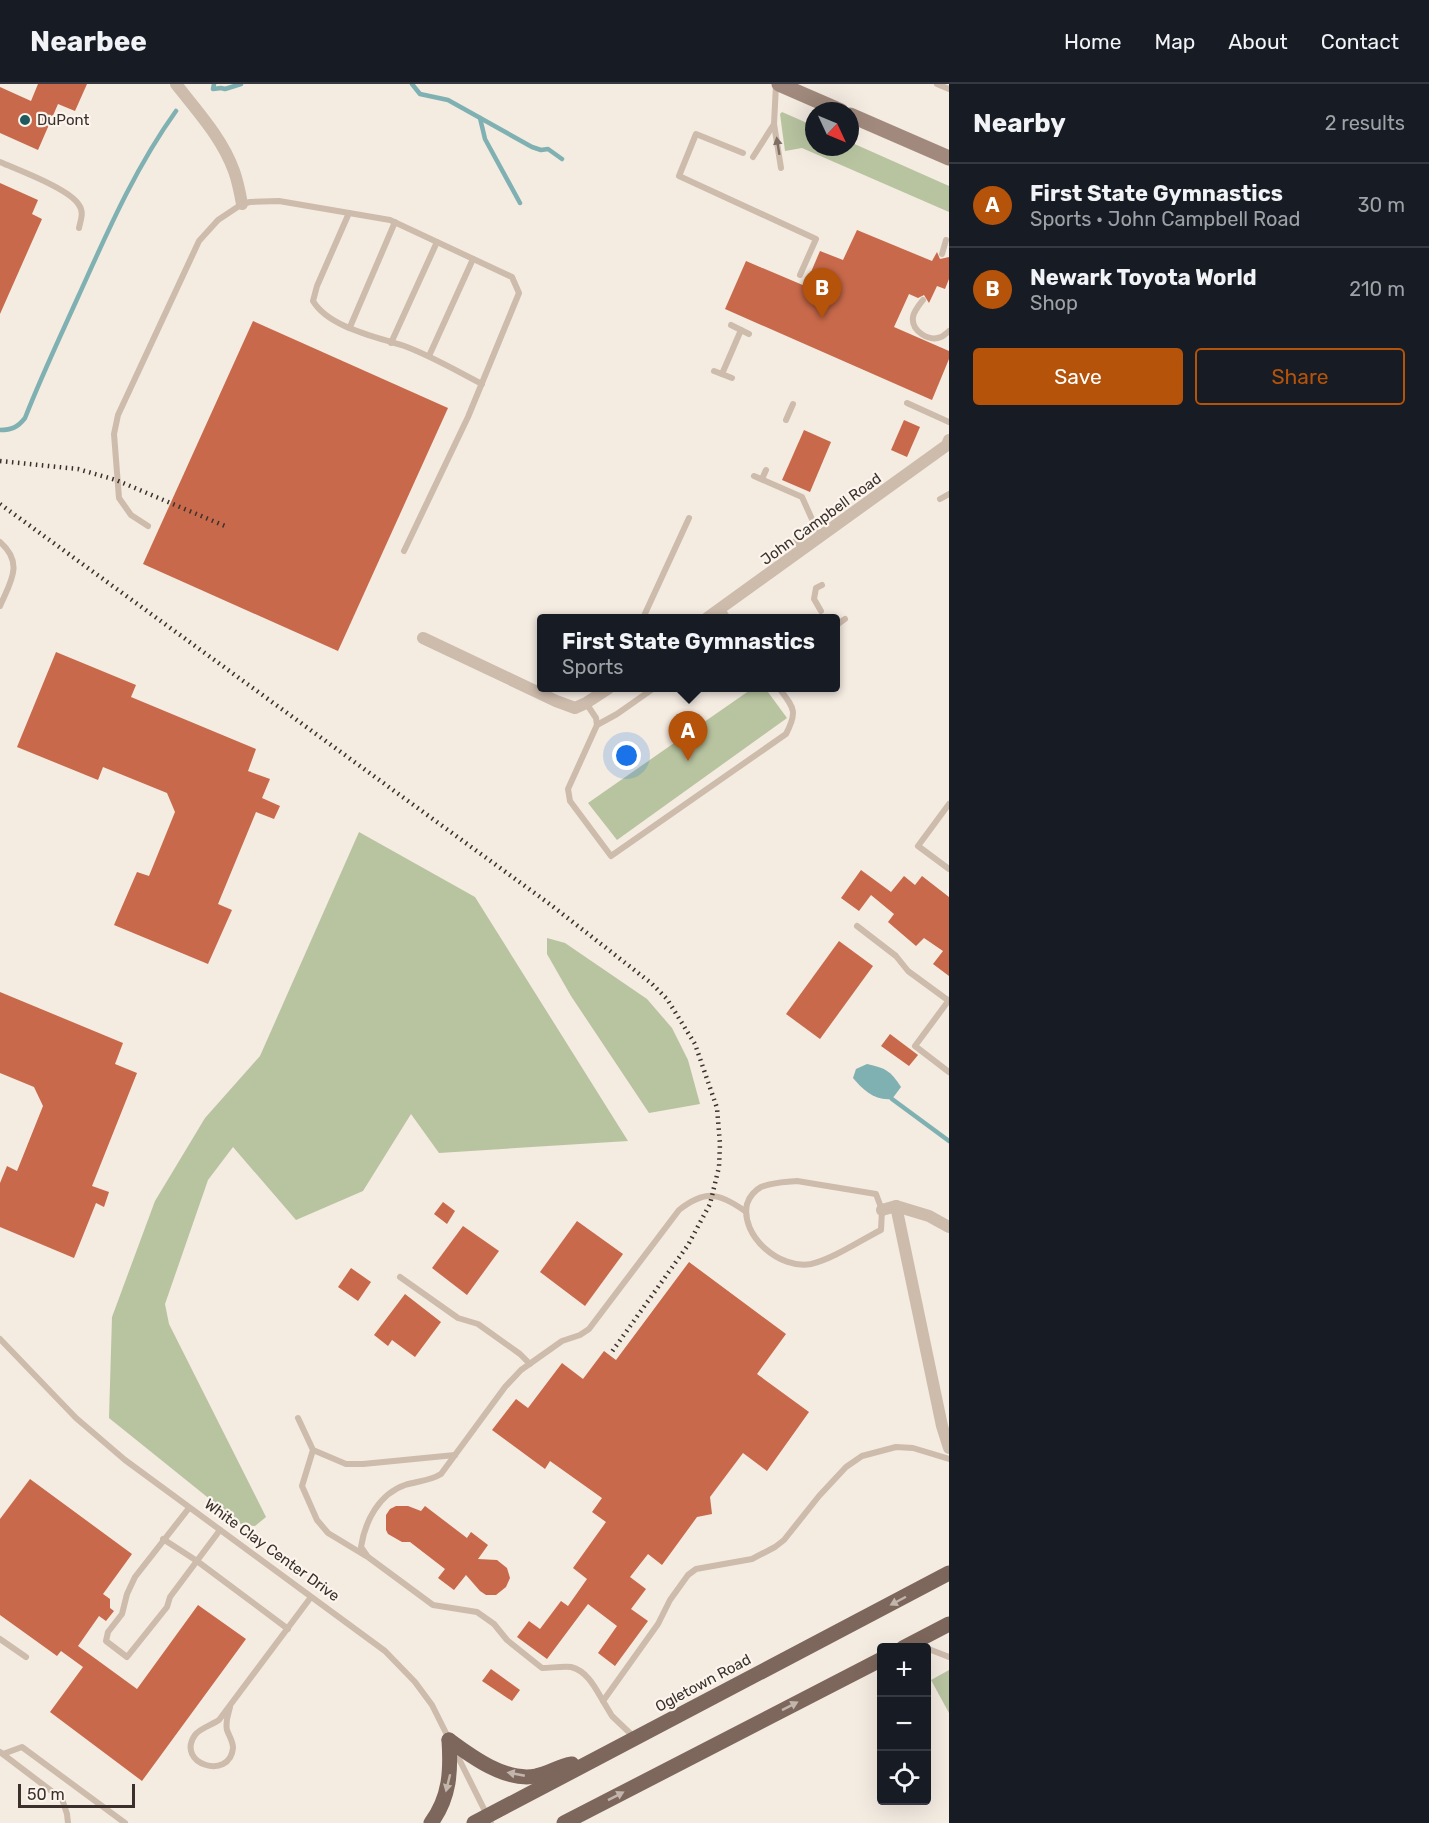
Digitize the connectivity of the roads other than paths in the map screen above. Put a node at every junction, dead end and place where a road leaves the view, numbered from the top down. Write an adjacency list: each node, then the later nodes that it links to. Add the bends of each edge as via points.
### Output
1 (176, 84): 15 (street, via 228,155)
2 (777, 84): 5 (street); 7 (lane)
3 (937, 84): 4 (lane)
4 (949, 88)
5 (820, 102)
6 (859, 119): 10 (street)
7 (774, 123): 9 (lane); 12 (lane, one-way to 7)
8 (743, 153): 23 (lane, via 696,134 679,176 816,239)
9 (753, 157)
10 (949, 158)
11 (0, 162): 14 (lane)
12 (781, 168)
13 (75, 189): 14 (lane)
14 (71, 196): 18 (lane, via 82,214)
15 (242, 204): 16 (lane, via 279,201); 47 (lane, via 213,225 193,253 118,415 114,434 118,498 131,515)
16 (350, 213): 17 (lane); 26 (lane, via 313,301 319,310)
17 (394, 222): 20 (lane); 26 (lane)
18 (79, 228)
19 (946, 240): 21 (lane)
20 (437, 242): 22 (lane); 30 (lane)
21 (942, 254)
22 (473, 259): 31 (lane); 35 (lane, via 512,277 519,292)
23 (800, 275)
24 (922, 300): 28 (lane, via 913,314 917,330 933,338)
25 (731, 326): 27 (lane)
26 (350, 327): 30 (lane)
27 (741, 330): 29 (lane); 33 (lane)
28 (949, 331)
29 (749, 334)
30 (391, 342): 31 (lane)
31 (429, 356): 35 (lane)
32 (714, 371): 33 (lane)
33 (722, 374): 34 (lane)
34 (732, 378)
35 (482, 384): 52 (lane)
36 (907, 403): 39 (lane)
37 (793, 404): 38 (lane)
38 (786, 420)
39 (949, 422)
40 (949, 440): 48 (street, John Campbell Road)
41 (766, 471): 43 (lane)
42 (754, 476): 43 (lane)
43 (762, 479): 48 (lane, via 802,497)
44 (949, 494): 45 (lane)
45 (940, 499)
46 (689, 518): 57 (lane)
47 (148, 526)
48 (820, 538): 51 (street, John Campbell Road)
49 (0, 542): 54 (lane, via 15,562)
50 (794, 542): 51 (lane)
51 (808, 547): 56 (street, John Campbell Road)
52 (404, 551)
53 (822, 585): 55 (lane, via 816,588 814,599)
54 (0, 606)
55 (821, 611)
56 (725, 613)
57 (645, 614)
58 (845, 619): 59 (lane)
59 (840, 622)
60 (423, 638): 61 (street)
61 (537, 691)
62 (538, 692): 66 (street, via 575,708)
63 (602, 692): 66 (street)
64 (647, 692): 67 (lane)
65 (783, 692): 67 (lane, via 792,705 794,719 786,734 611,856 570,801 568,789)
66 (586, 703): 67 (lane)
67 (597, 724)
68 (949, 804): 69 (lane, via 918,846)
69 (949, 868)
70 (857, 926): 71 (lane)
71 (949, 1001): 72 (lane, via 915,1046)
72 (949, 1072)
73 (896, 1206): 74 (street); 76 (street); 81 (street)
74 (882, 1210): 75 (lane, via 876,1194 797,1181 759,1188 748,1198); 75 (lane, via 881,1230 825,1260 809,1264 781,1259 768,1251 747,1226)
75 (746, 1211): 79 (lane, via 722,1196 702,1196 690,1202 679,1210 589,1329 562,1341)
76 (949, 1227)
77 (400, 1277): 79 (lane, via 458,1318 478,1324)
78 (0, 1339): 85 (lane, White Clay Center Drive, via 76,1418)
79 (530, 1364): 83 (lane, via 505,1387)
80 (298, 1418): 82 (lane)
81 (949, 1448)
82 (313, 1450): 83 (lane, via 346,1464); 88 (lane, via 302,1486 317,1520 328,1533)
83 (455, 1455): 88 (lane, via 441,1474 402,1486 374,1509 364,1529 362,1547)
84 (949, 1459): 102 (lane, via 913,1448 862,1456 846,1467 775,1547 752,1559 696,1569 670,1600 658,1624)
85 (189, 1508): 86 (lane, White Clay Center Drive); 87 (lane)
86 (220, 1530): 89 (lane); 91 (lane, White Clay Center Drive)
87 (163, 1539): 89 (lane); 89 (lane, via 135,1577 122,1614 108,1632 106,1641 128,1657)
88 (368, 1557): 102 (lane, via 433,1605 477,1612 542,1668 576,1669 590,1678)
89 (196, 1561): 94 (lane)
90 (949, 1573): 104 (main road, Ogletown Road, one-way to 104)
91 (311, 1597): 94 (lane); 105 (lane, White Clay Center Drive, via 385,1651 406,1672 432,1705)
92 (949, 1618): 96 (main road)
93 (949, 1624): 97 (main road)
94 (288, 1629): 103 (lane)
95 (0, 1639): 99 (lane)
96 (921, 1643)
97 (922, 1643)
98 (931, 1652): 100 (lane)
99 (26, 1657)
100 (949, 1657)
101 (877, 1662): 113 (main road, one-way to 101)
102 (603, 1701): 104 (lane, via 612,1716)
103 (230, 1707): 103 (lane, via 219,1720 195,1735 191,1744 193,1757 201,1764 212,1767 229,1758 233,1748 226,1721)
104 (635, 1738): 107 (main road, Ogletown Road)
105 (449, 1740): 107 (main road, one-way to 105, via 564,1765 536,1776 519,1776 472,1758); 108 (lane, White Clay Center Drive); 111 (main road, one-way to 111, via 451,1772 443,1802)
106 (2, 1753): 109 (lane, via 62,1799); 110 (lane, via 22,1747)
107 (593, 1760): 108 (main road, Ogletown Road)
108 (489, 1819): 112 (main road, Ogletown Road)
109 (68, 1823)
110 (125, 1823)
111 (431, 1823)
112 (474, 1823)
113 (564, 1823)

